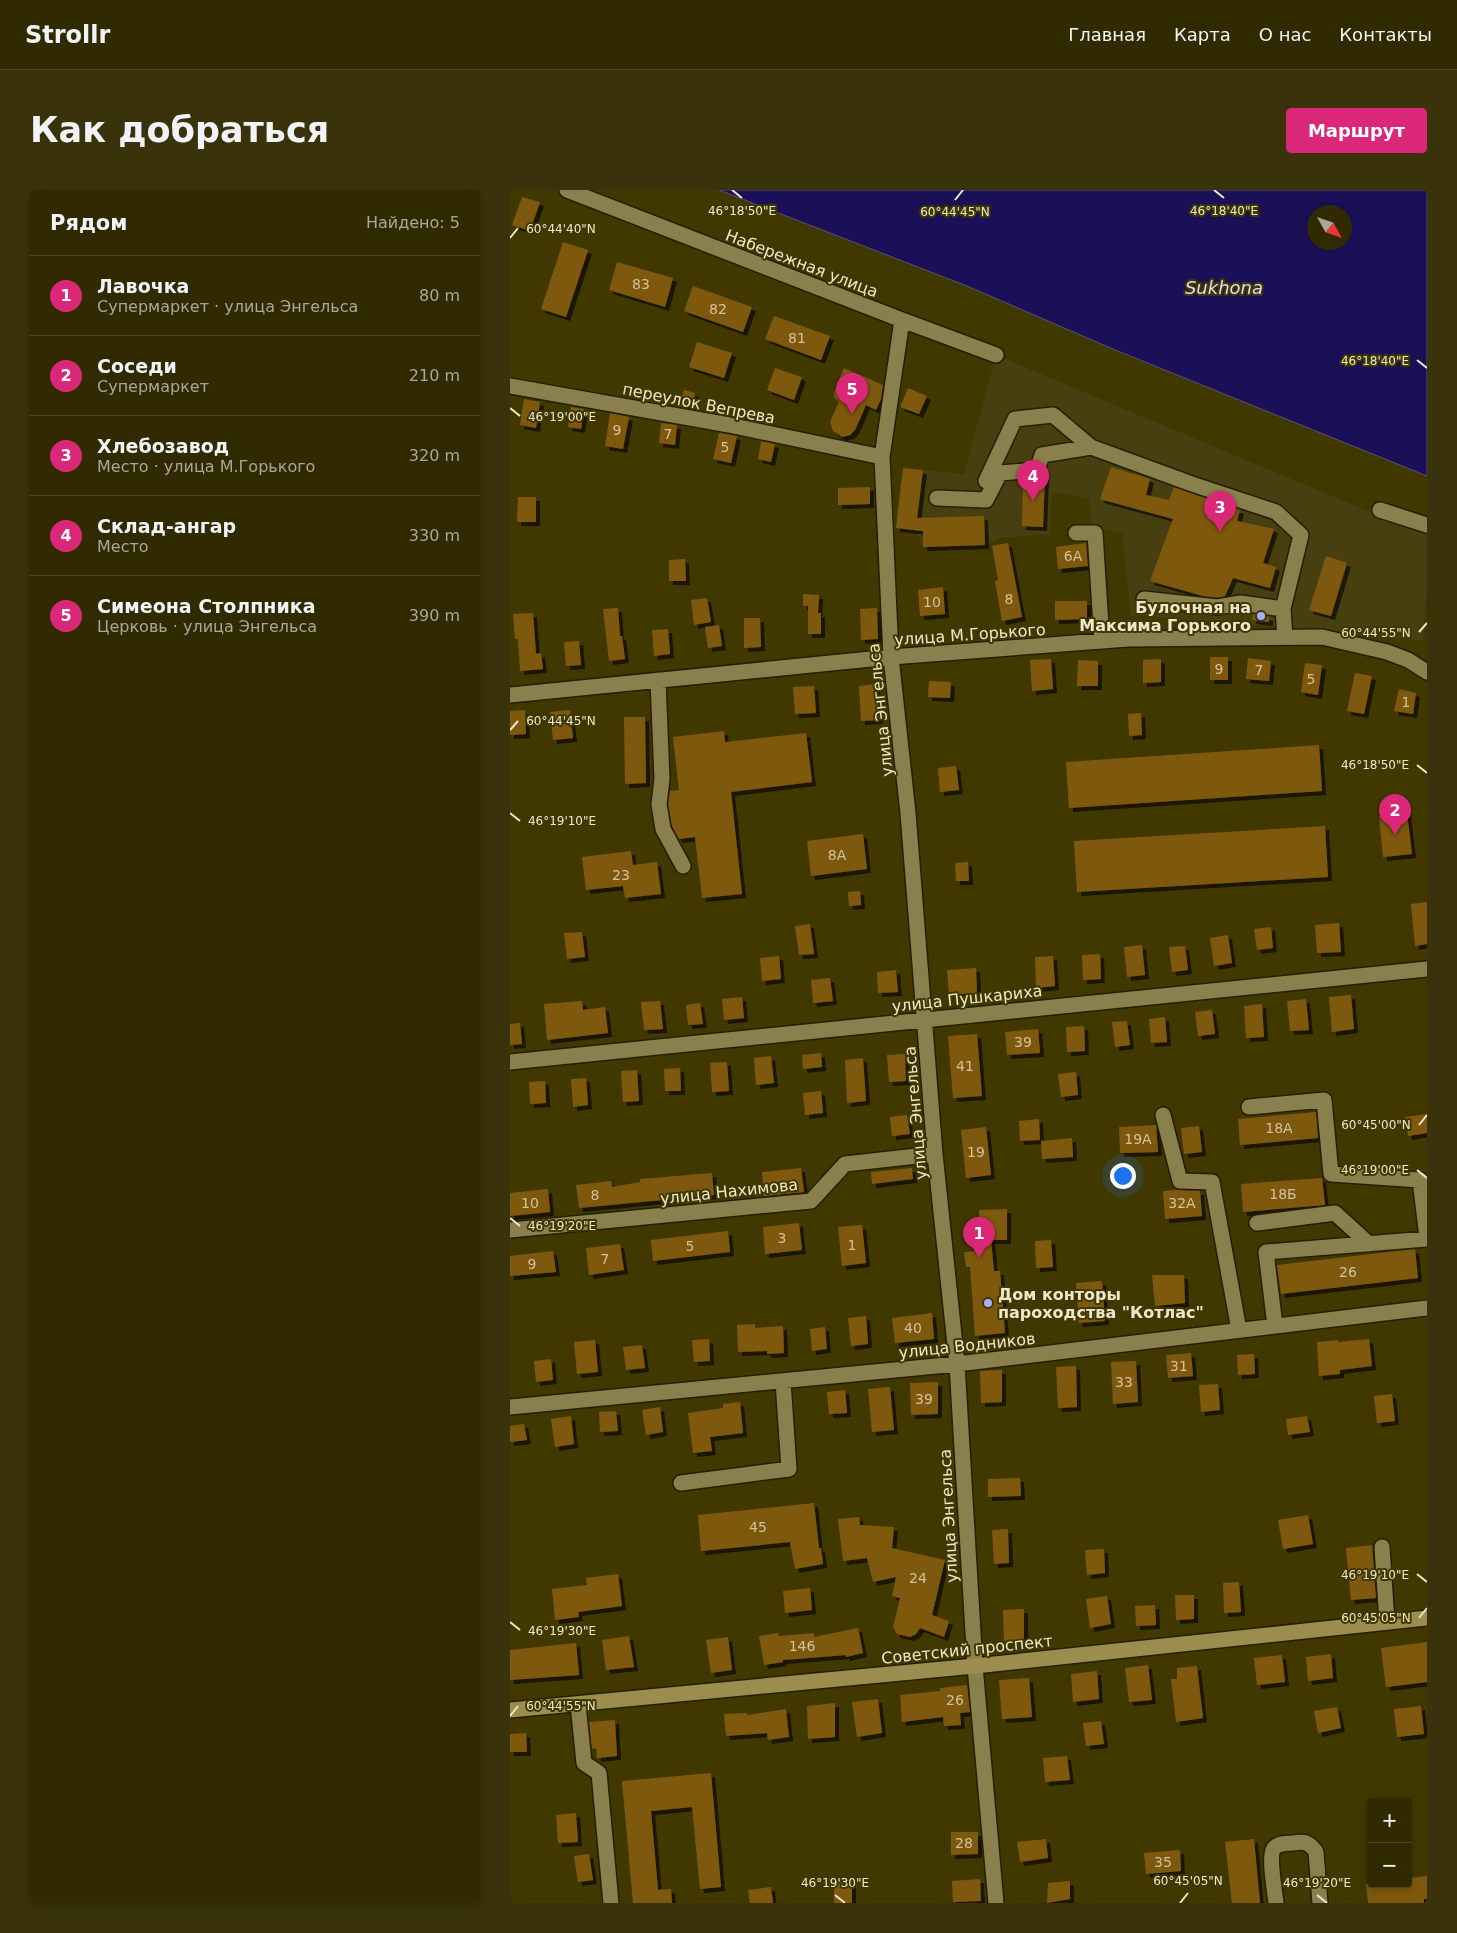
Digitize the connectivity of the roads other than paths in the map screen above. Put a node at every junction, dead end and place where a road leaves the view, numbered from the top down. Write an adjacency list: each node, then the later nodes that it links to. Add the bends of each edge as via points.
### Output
1 (567, 190): 2 (street, Набережная улица)
2 (902, 320): 3 (street, Набережная улица); 6 (street, улица Энгельса)
3 (996, 355)
4 (510, 386): 6 (street, переулок Вепрева)
5 (1091, 447): 8 (street, via 1042,455 1037,470 1000,473 986,500); 8 (street, via 1053,415 1015,419); 13 (street, via 1276,512 1301,535)
6 (882, 457): 16 (street, улица Энгельса)
7 (937, 498): 8 (street)
8 (977, 500)
9 (1380, 510): 10 (street)
10 (1427, 525)
11 (1076, 533): 15 (street, via 1095,533)
12 (1144, 600): 13 (street, via 1217,607 1242,603)
13 (1283, 609): 14 (street)
14 (1285, 637): 15 (street, улица М.Горького); 17 (street, улица М.Горького, via 1322,637 1386,652)
15 (1102, 641): 16 (street, улица М.Горького)
16 (891, 657): 18 (street, улица М.Горького); 22 (street, улица Энгельса)
17 (1427, 672)
18 (658, 680): 19 (street, улица М.Горького); 20 (street, via 662,779 659,804 663,829)
19 (510, 695)
20 (683, 866)
21 (1427, 969): 22 (street, улица Пушкариха)
22 (925, 1019): 23 (street, улица Пушкариха); 26 (street, улица Энгельса)
23 (510, 1062)
24 (1249, 1106): 29 (street, via 1324,1100 1331,1174 1420,1180)
25 (1163, 1115): 33 (street, via 1180,1181 1212,1182)
26 (935, 1154): 28 (street, улица Нахимова, via 845,1164 811,1201); 34 (street, улица Энгельса)
27 (1257, 1223): 30 (street, via 1335,1213)
28 (510, 1230)
29 (1427, 1238): 30 (street)
30 (1369, 1244): 32 (street, via 1266,1252)
31 (1427, 1308): 32 (street, улица Водников)
32 (1275, 1326): 33 (street, улица Водников)
33 (1240, 1330): 34 (street, улица Водников)
34 (957, 1364): 35 (street, улица Водников); 41 (street, улица Энгельса)
35 (783, 1381): 36 (street, улица Водников); 37 (street, via 789,1469)
36 (510, 1407)
37 (681, 1483)
38 (1382, 1547): 40 (street)
39 (1427, 1618): 40 (main road, Советский проспект)
40 (1387, 1622): 41 (main road, Советский проспект)
41 (975, 1666): 42 (main road, Советский проспект); 45 (street, улица Энгельса)
42 (578, 1704): 43 (main road, Советский проспект); 44 (street, via 584,1763 599,1773)
43 (510, 1710)
44 (610, 1903)
45 (996, 1903)
46 (1276, 1903): 47 (street, via 1271,1856 1274,1848 1280,1844 1305,1841 1316,1852)
47 (1320, 1903)

